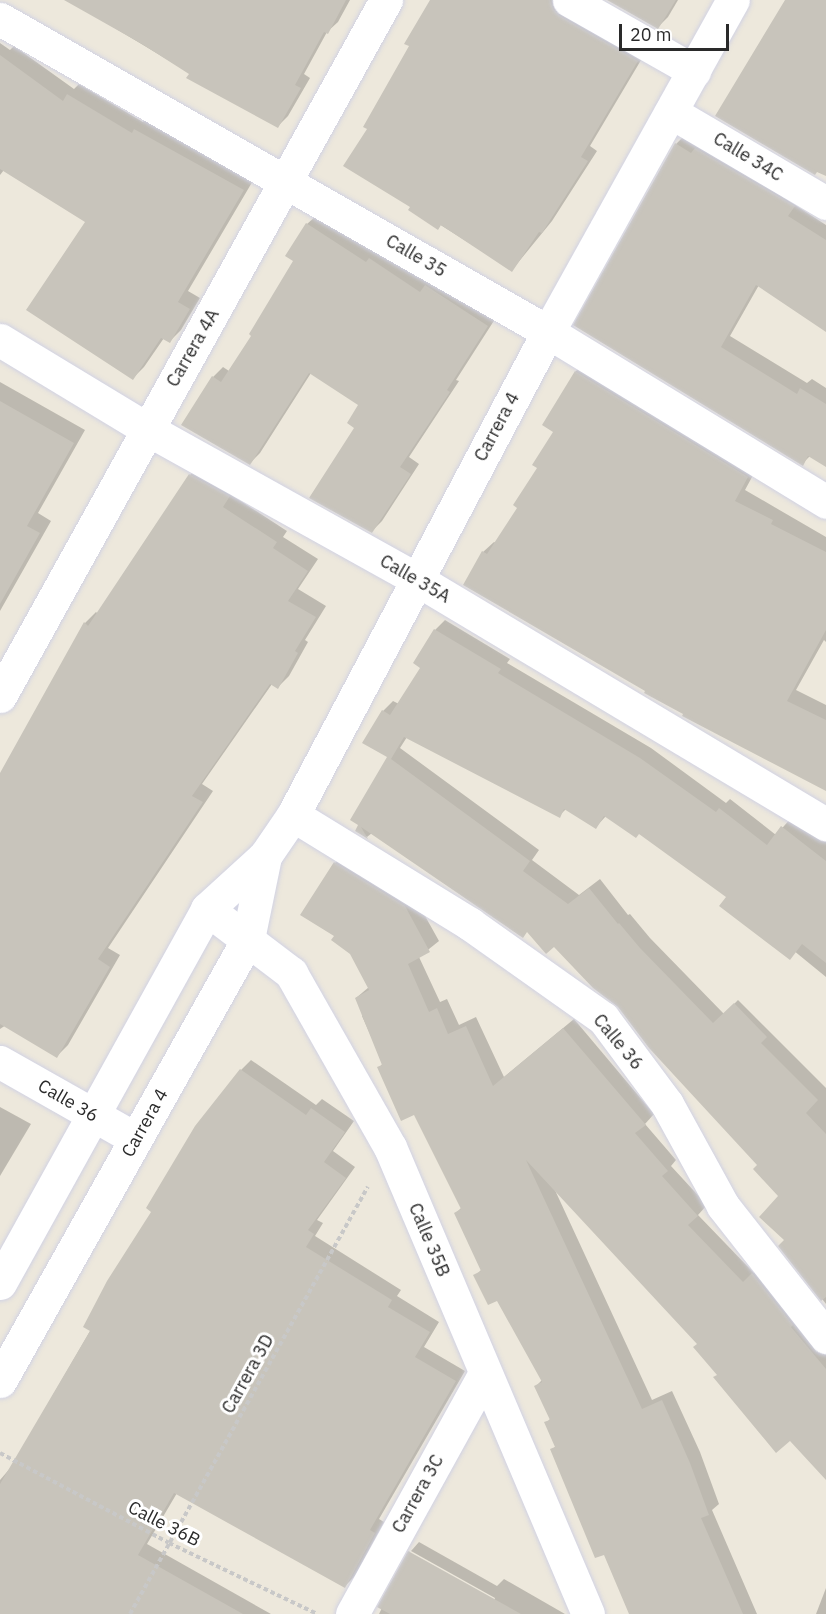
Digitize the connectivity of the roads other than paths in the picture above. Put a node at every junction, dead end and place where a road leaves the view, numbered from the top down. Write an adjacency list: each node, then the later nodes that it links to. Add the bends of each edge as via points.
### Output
1 (386, 0): 7 (street, Carrera 4A)
2 (570, 0): 5 (street)
3 (734, 0): 5 (street, Carrera 4)
4 (0, 19): 7 (street, Calle 35)
5 (694, 70): 6 (street, Carrera 4)
6 (671, 112): 8 (street, Calle 34C); 9 (street, Carrera 4)
7 (287, 182): 9 (street, Calle 35); 11 (street, Carrera 4A)
8 (826, 203)
9 (548, 332): 12 (street, Calle 35); 13 (street, Carrera 4)
10 (0, 340): 11 (street, Calle 35A)
11 (147, 429): 13 (street, Calle 35A); 14 (street, Carrera 4A)
12 (826, 501)
13 (416, 579): 15 (street, Carrera 4); 16 (street, Calle 35A)
14 (0, 696)
15 (293, 815): 17 (street, Carrera 4); 24 (street, Calle 36, via 470,924 603,1018 667,1104 723,1206)
16 (826, 824)
17 (265, 856): 18 (street, Carrera 4); 19 (street, Carrera 4)
18 (207, 909): 19 (street, Calle 35B); 21 (street, Carrera 4)
19 (248, 939): 22 (street, Carrera 4); 25 (street, Calle 35B, via 291,973 390,1147)
20 (0, 1062): 21 (street, Calle 36)
21 (93, 1115): 22 (street, Calle 36); 23 (street, Carrera 4)
22 (136, 1139): 26 (street, Carrera 4)
23 (0, 1283)
24 (826, 1337)
25 (485, 1373): 27 (street, Carrera 3C); 28 (street, Calle 35B)
26 (0, 1381)
27 (352, 1614)
28 (588, 1614)

